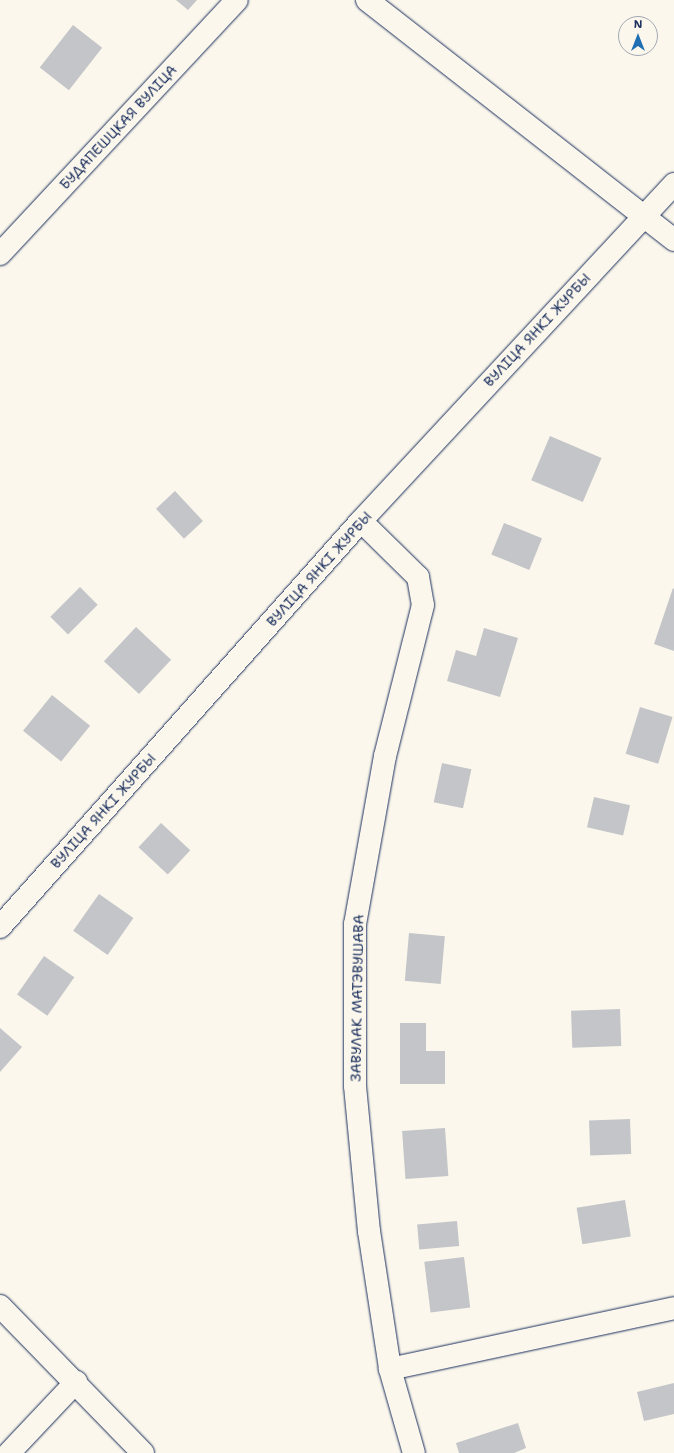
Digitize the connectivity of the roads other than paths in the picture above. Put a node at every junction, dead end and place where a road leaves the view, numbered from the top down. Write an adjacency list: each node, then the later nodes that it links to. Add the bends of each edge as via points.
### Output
1 (237, 0): 6 (street, БУДАПЕШЦКАЯ ВУЛІЦА)
2 (367, 0): 4 (street)
3 (674, 184): 4 (street, ВУЛІЦА ЯНКІ ЖУРБЫ)
4 (643, 216): 5 (street); 7 (street, ВУЛІЦА ЯНКІ ЖУРБЫ)
5 (674, 240)
6 (0, 254)
7 (361, 521): 8 (street, ВУЛІЦА ЯНКІ ЖУРБЫ); 11 (street, ЗАВУЛАК МАТЭВУШАВА, via 418,578 423,605 385,756 355,924 355,1086 369,1231)
8 (0, 927)
9 (0, 1306): 12 (street)
10 (674, 1308): 11 (street)
11 (390, 1370): 15 (street, ЗАВУЛАК МАТЭВУШАВА)
12 (76, 1382): 13 (street); 14 (street)
13 (9, 1453)
14 (143, 1453)
15 (414, 1453)

